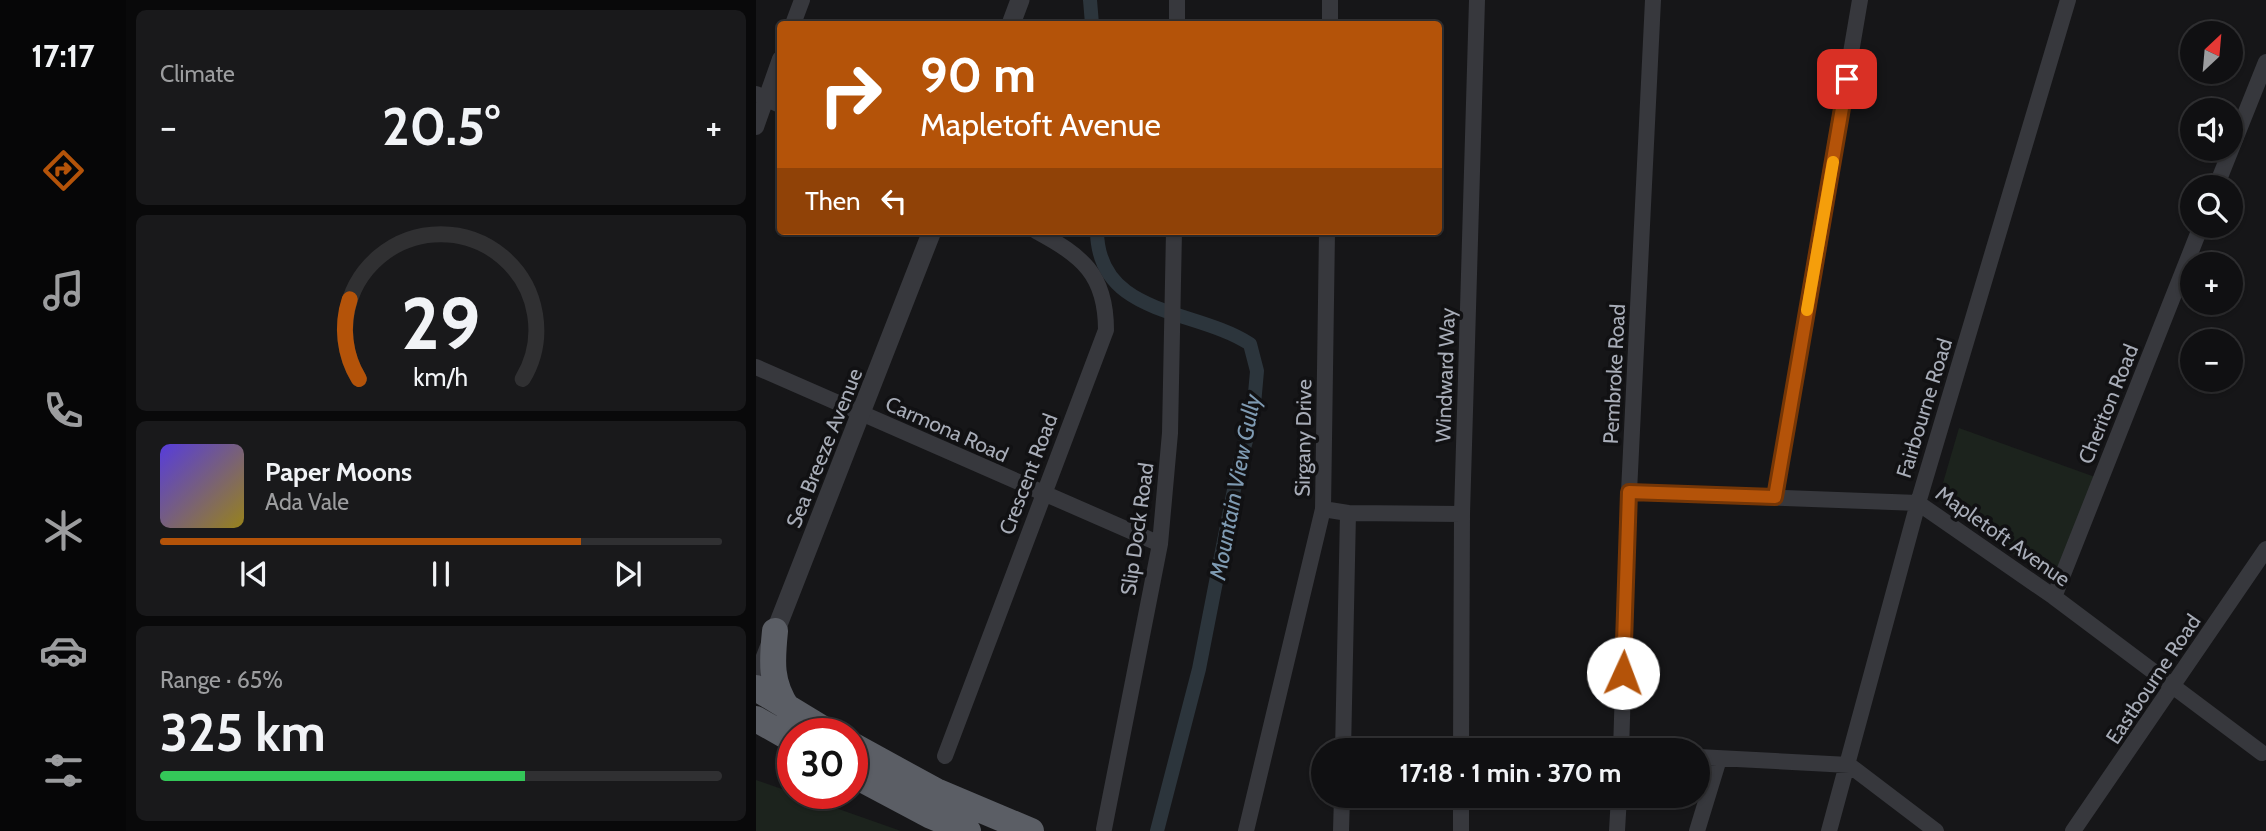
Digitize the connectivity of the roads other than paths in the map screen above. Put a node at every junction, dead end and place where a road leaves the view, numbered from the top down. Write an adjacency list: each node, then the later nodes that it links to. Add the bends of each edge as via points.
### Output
1 (802, 0): 9 (street)
2 (1020, 0): 10 (street)
3 (1177, 0): 11 (street)
4 (1330, 0): 12 (street)
5 (1477, 0): 31 (street, Windward Way)
6 (1653, 0): 25 (street, Pembroke Road)
7 (1860, 0): 27 (street)
8 (2067, 0): 28 (street, Fairbourne Road)
9 (794, 21)
10 (1012, 21)
11 (1177, 21)
12 (1330, 21)
13 (2266, 62): 17 (street)
14 (777, 69): 15 (street)
15 (768, 99): 16 (street)
16 (756, 127)
17 (2222, 175)
18 (930, 235): 24 (street, Sea Breeze Avenue)
19 (1044, 235): 26 (street, Crescent Road, via 1072,250 1098,282 1106,330)
20 (1174, 235): 32 (street, Slip Dock Road, via 1170,433)
21 (1327, 235): 29 (street, Sirgany Drive)
22 (2196, 238): 34 (street, Cheriton Road)
23 (756, 367): 24 (street, Carmona Road)
24 (862, 415): 26 (street, Carmona Road); 35 (street, Sea Breeze Avenue)
25 (1629, 492): 27 (street, Mapletoft Avenue); 46 (street, Pembroke Road)
26 (1042, 494): 32 (street, Carmona Road); 49 (street, Crescent Road)
27 (1775, 497): 28 (street, Mapletoft Avenue)
28 (1918, 503): 34 (street, Mapletoft Avenue); 52 (street, Fairbourne Road)
29 (1323, 509): 30 (street, Sirgany Drive); 60 (street)
30 (1348, 513): 31 (street, Sirgany Drive); 44 (street)
31 (1462, 514): 45 (street, Windward Way)
32 (1160, 544): 57 (street, Slip Dock Road)
33 (2266, 549): 38 (street, Eastbourne Road)
34 (2054, 597): 38 (street, Mapletoft Avenue)
35 (775, 631): 36 (highway); 37 (street, Sea Breeze Avenue); 40 (highway, via 771,666 778,694)
36 (756, 653)
37 (756, 681)
38 (2174, 686): 47 (street, Mapletoft Avenue); 67 (street, Eastbourne Road)
39 (756, 688): 40 (highway)
40 (790, 712): 41 (highway)
41 (801, 718)
42 (756, 719): 43 (highway)
43 (777, 731)
44 (1343, 738)
45 (1461, 738)
46 (1621, 738)
47 (2262, 752)
48 (868, 754): 59 (highway, via 936,791)
49 (945, 756)
50 (1710, 758): 51 (street)
51 (1719, 759): 52 (street); 64 (street)
52 (1849, 765): 65 (street, Fairbourne Road); 66 (street)
53 (868, 783): 58 (highway)
54 (1342, 808): 61 (street)
55 (1461, 808): 62 (street)
56 (1618, 808): 63 (street)
57 (1104, 829)
58 (968, 831)
59 (1031, 831)
60 (1246, 831)
61 (1341, 831)
62 (1461, 831)
63 (1617, 831)
64 (1697, 831)
65 (1829, 831)
66 (1936, 831)
67 (2073, 831)

